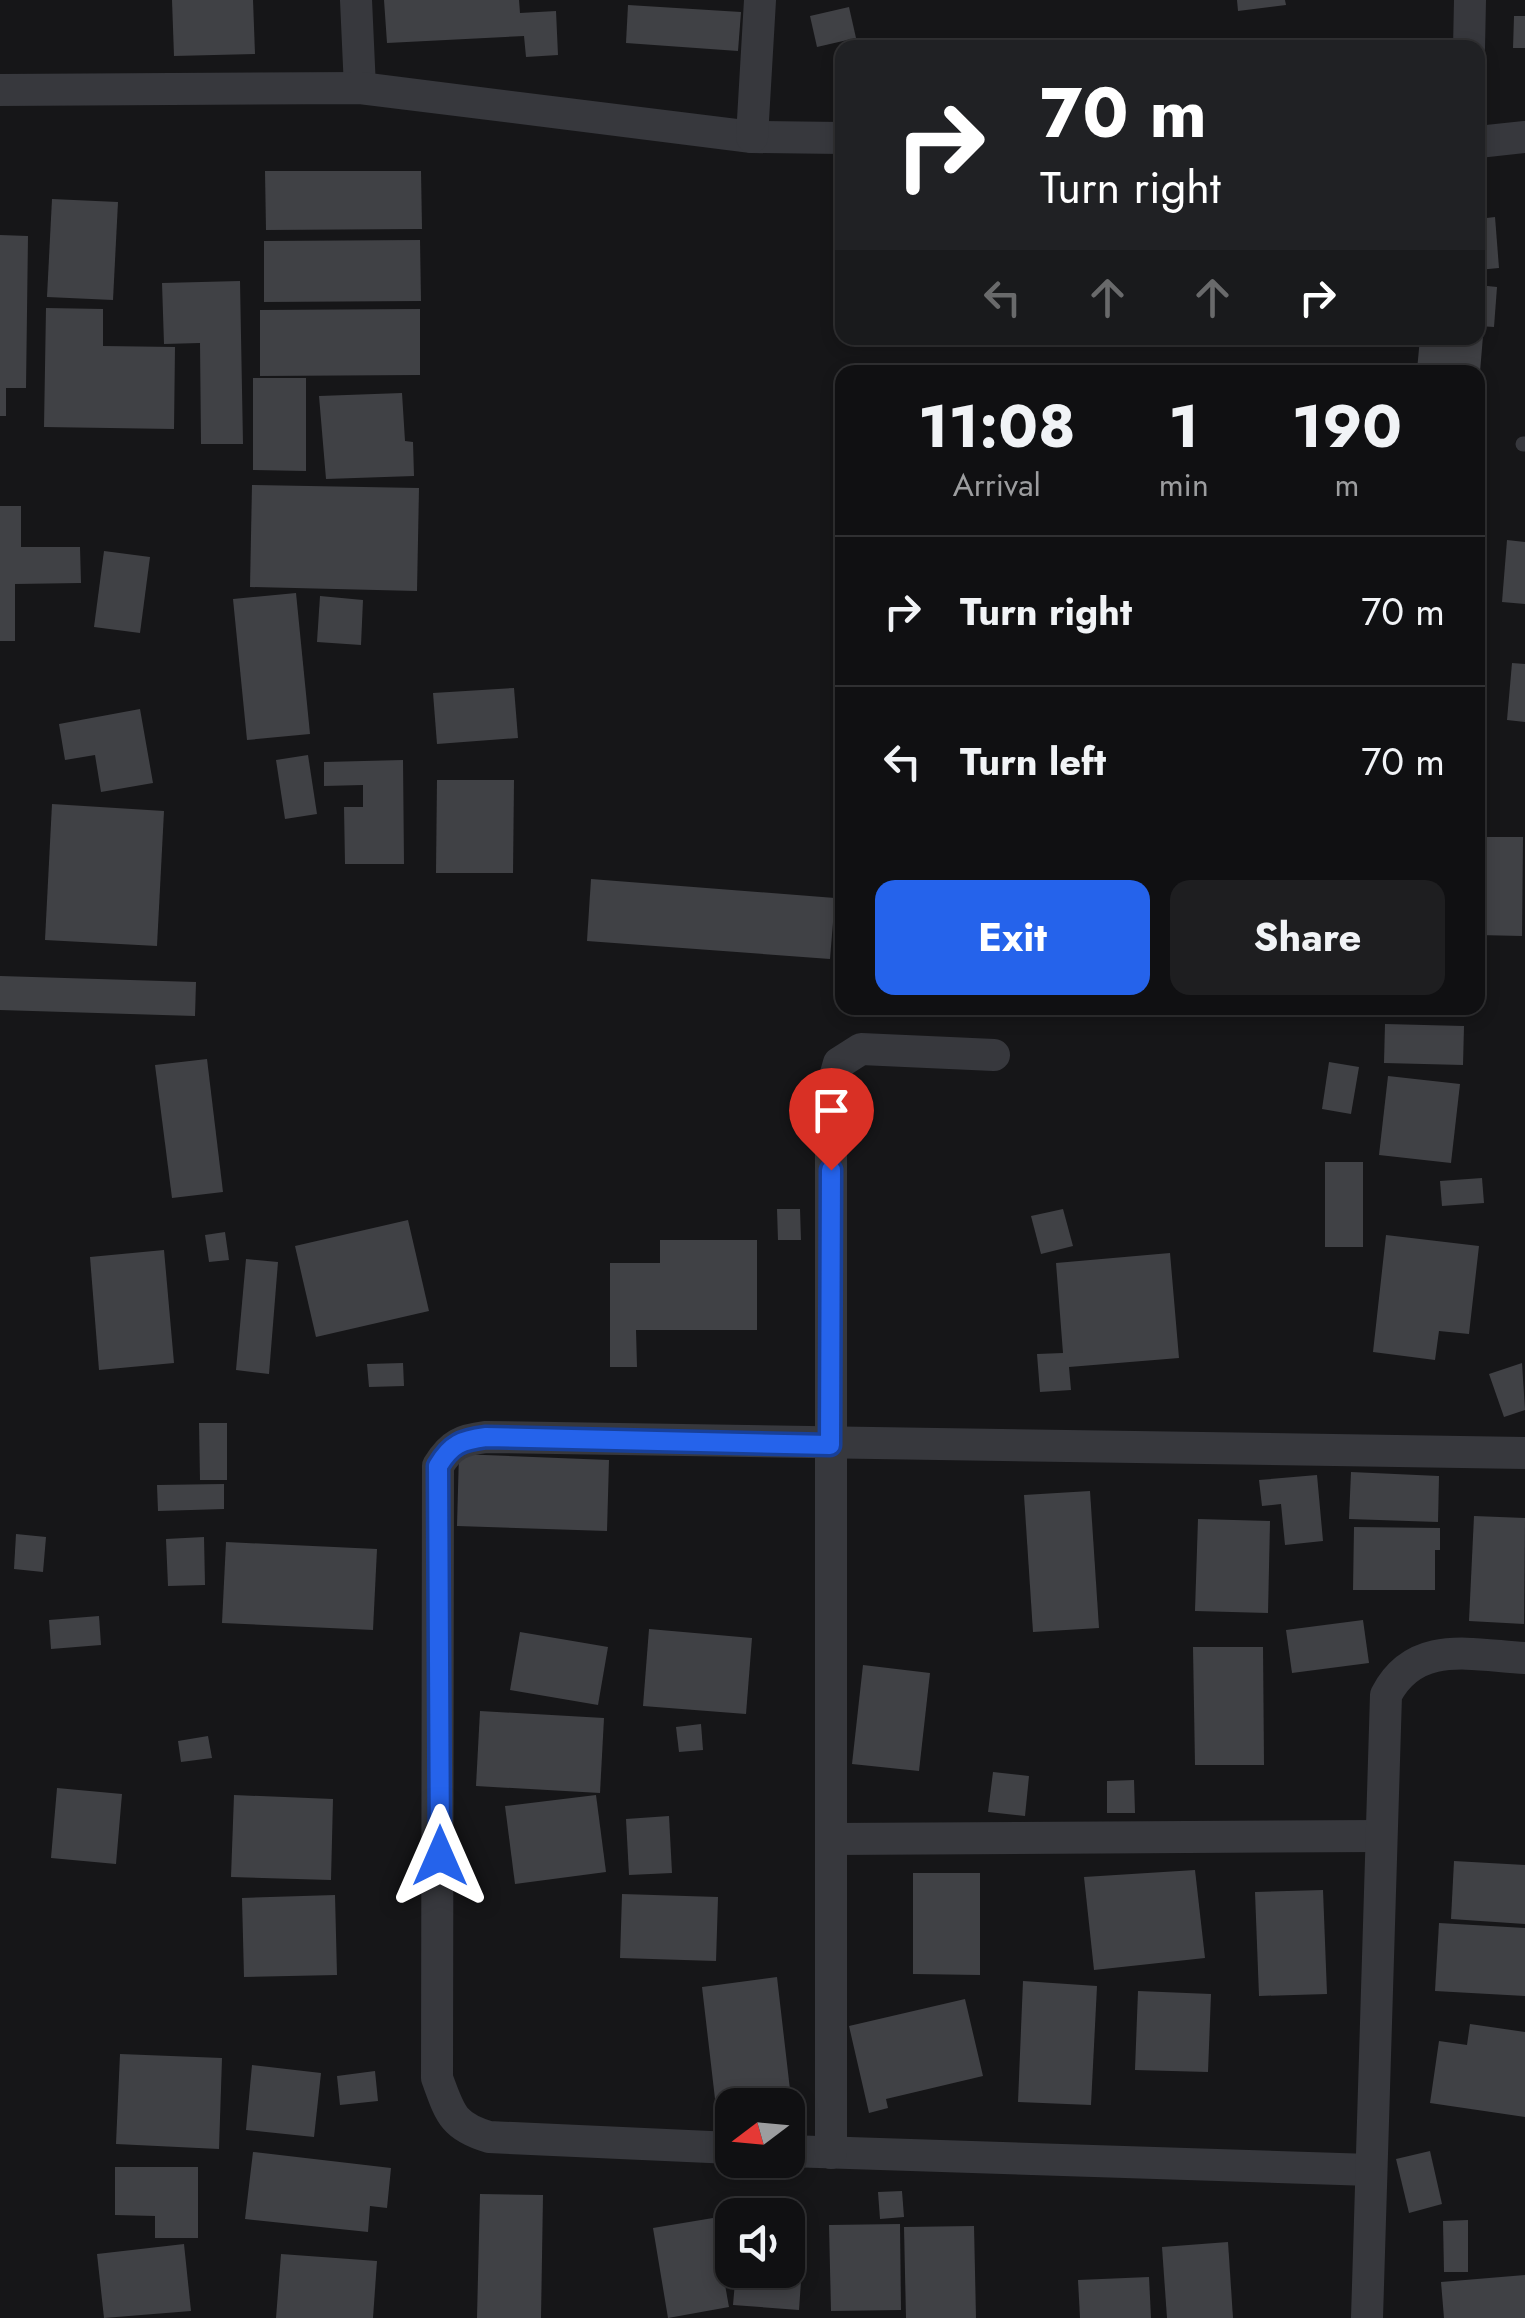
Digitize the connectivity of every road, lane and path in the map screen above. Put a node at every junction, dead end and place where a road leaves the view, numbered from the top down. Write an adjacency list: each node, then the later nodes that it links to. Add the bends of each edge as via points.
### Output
1 (356, 0): 5 (street)
2 (760, 0): 7 (street)
3 (1470, 0): 4 (street)
4 (1468, 40)
5 (360, 88): 6 (street); 7 (street)
6 (0, 90)
7 (752, 137): 9 (street)
8 (1525, 137): 10 (street)
9 (835, 138)
10 (1485, 141)
11 (994, 1054): 12 (street, via 862,1048 839,1063 832,1092)
12 (830, 1445): 13 (street); 16 (street); 17 (street, via 486,1437 449,1448 438,1466 437,2078 449,2112 463,2130 489,2137)
13 (1525, 1453)
14 (1525, 1658): 15 (street, via 1420,1658 1398,1672 1386,1695)
15 (1381, 1836): 16 (street); 20 (street)
16 (831, 1839): 19 (street)
17 (715, 2147)
18 (805, 2151): 19 (street)
19 (832, 2152): 20 (street)
20 (1371, 2170): 21 (street)
21 (1367, 2318)

